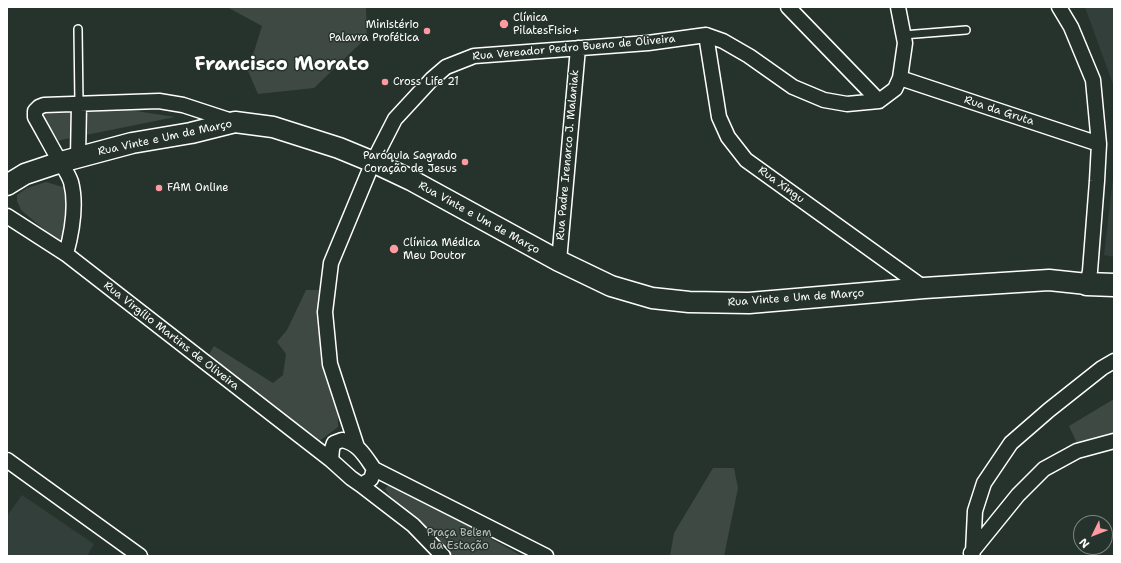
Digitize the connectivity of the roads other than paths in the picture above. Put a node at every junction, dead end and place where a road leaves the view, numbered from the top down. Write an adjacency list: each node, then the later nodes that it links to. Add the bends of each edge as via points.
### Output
1 (788, 7): 10 (street)
2 (898, 7): 7 (street)
3 (1059, 7): 13 (street, via 1071,27 1093,80)
4 (78, 29): 11 (lane)
5 (966, 30): 7 (lane)
6 (706, 35): 8 (street, Rua Vereador Pedro Bueno de Oliveira, via 648,43); 10 (street, Rua Vereador Pedro Bueno de Oliveira, via 723,41 749,56 793,87 824,100 847,104); 23 (street, Rua Xingu, via 719,117 728,137 746,160)
7 (903, 36): 9 (street)
8 (578, 48): 15 (street, Rua Vereador Pedro Bueno de Oliveira, via 474,56 446,67 395,119); 20 (street, Rua Padre Irenarco J. Malaniak)
9 (900, 78): 10 (street, via 895,89); 13 (street, Rua da Gruta)
10 (879, 102)
11 (79, 104): 12 (street, via 159,101 183,105); 14 (street); 14 (street, via 44,105 35,111 35,117)
12 (235, 122): 14 (main road, Rua Vinte e Um de Março, via 132,143); 15 (main road, Rua Vinte e Um de Março, via 273,127)
13 (1099, 144): 21 (street)
14 (69, 160): 16 (main road, Rua Vinte e Um de Março); 19 (street, via 67,172 74,200 70,242)
15 (373, 162): 20 (main road, Rua Vinte e Um de Março); 26 (street, Rua Vereador Pedro Bueno de Oliveira, via 331,263 325,312 330,364)
16 (16, 174): 17 (main road, Rua Vinte e Um de Março)
17 (7, 186)
18 (7, 216): 19 (street, Rua Virgílio Martins de Oliveira)
19 (66, 254): 28 (street, Rua Virgílio Martins de Oliveira)
20 (559, 261): 23 (main road, Rua Vinte e Um de Março, via 611,286 652,298 689,302 750,303)
21 (1087, 284): 22 (main road); 23 (main road, Rua Vinte e Um de Março, via 1049,280)
22 (1114, 285)
23 (924, 288)
24 (1114, 361): 31 (street, via 1049,410 1011,443 984,483 975,511)
25 (1114, 441): 31 (street, via 1076,451 1044,469 1018,495)
26 (357, 447): 28 (street, via 349,441 334,443); 29 (street)
27 (7, 460): 32 (street)
28 (331, 460): 30 (street, Rua Virgílio Martins de Oliveira)
29 (374, 469): 30 (street, via 371,479); 34 (street)
30 (361, 485): 33 (street, via 413,525)
31 (971, 554)
32 (140, 556)
33 (443, 556)
34 (546, 556)

